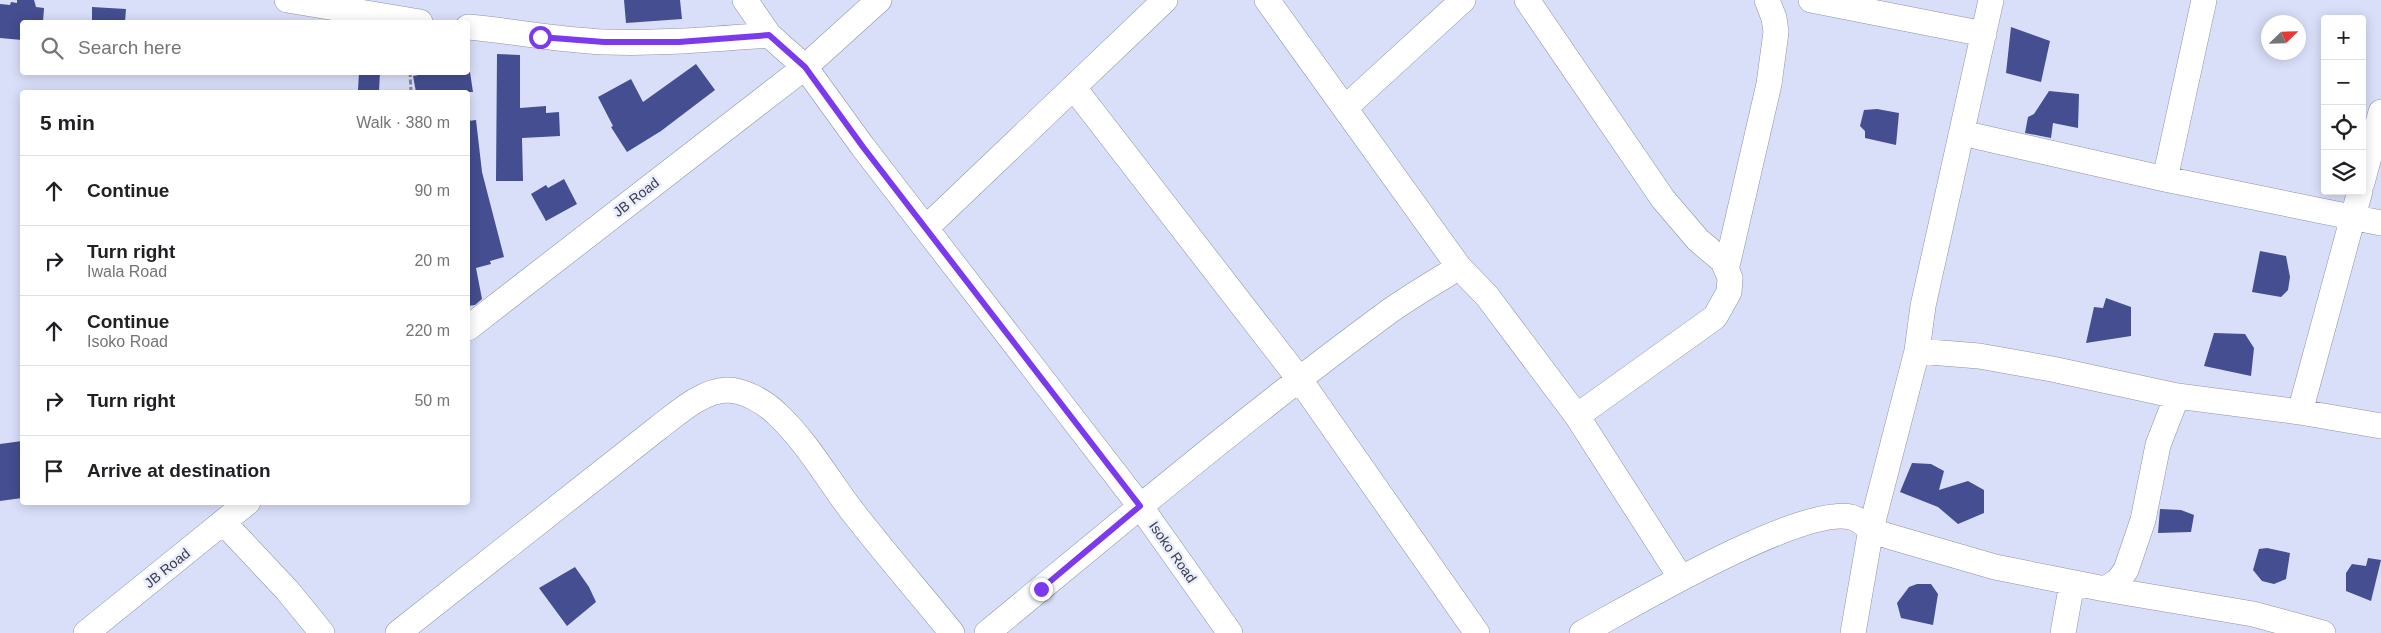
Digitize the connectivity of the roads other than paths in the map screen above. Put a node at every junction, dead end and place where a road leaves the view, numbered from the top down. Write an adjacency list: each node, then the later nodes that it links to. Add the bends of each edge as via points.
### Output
1 (287, 0): 12 (street)
2 (744, 0): 15 (street, Isoko Road)
3 (879, 0): 16 (street, JB Road)
4 (1164, 0): 17 (street)
5 (1267, 0): 18 (street)
6 (1462, 0): 18 (street)
7 (1527, 0): 27 (street, via 1664,198 1684,224)
8 (1767, 0): 27 (street, via 1776,32 1769,84)
9 (1811, 0): 14 (street)
10 (1991, 0): 14 (street)
11 (2204, 0): 22 (street)
12 (408, 20)
13 (470, 27): 15 (street, via 604,42 679,42)
14 (1984, 34): 20 (street)
15 (769, 35): 16 (street, Isoko Road)
16 (805, 67): 26 (street, Isoko Road); 29 (street, JB Road)
17 (1074, 88): 26 (street); 31 (street)
18 (1346, 107): 28 (street)
19 (2381, 112): 21 (street)
20 (1962, 133): 22 (street); 30 (street, via 1923,306)
21 (2366, 168)
22 (2165, 179): 24 (street)
23 (2359, 195): 24 (street)
24 (2353, 218): 25 (street); 33 (street)
25 (2381, 223)
26 (926, 228): 37 (street, Isoko Road)
27 (1727, 266): 34 (street, via 1729,292 1715,318)
28 (1459, 267): 31 (street, via 1384,315); 34 (street, via 1487,296)
29 (470, 326)
30 (1917, 351): 32 (street, via 1979,356 2043,367); 39 (street)
31 (1300, 380): 37 (street); 50 (street)
32 (2177, 396): 33 (street); 42 (street, via 2158,446 2143,520 2126,570)
33 (2300, 412): 35 (street)
34 (1577, 416): 40 (street)
35 (2381, 426)
36 (244, 505): 38 (street, JB Road)
37 (1140, 506): 48 (street); 49 (street, Isoko Road)
38 (223, 522): 44 (street, JB Road); 45 (street, via 287,590)
39 (1871, 529): 40 (street, via 1852,517 1800,523); 41 (street, via 1908,543 1995,567); 52 (street)
40 (1681, 578): 51 (street)
41 (2072, 583): 42 (street); 53 (street)
42 (2106, 589): 43 (street, via 2211,606)
43 (2284, 628): 54 (street)
44 (86, 633)
45 (322, 633)
46 (398, 633): 47 (street, via 658,428 709,394 728,390 756,398 777,413)
47 (952, 633)
48 (987, 633)
49 (1230, 633)
50 (1477, 633)
51 (1582, 633)
52 (1852, 633)
53 (2063, 633)
54 (2323, 633)

